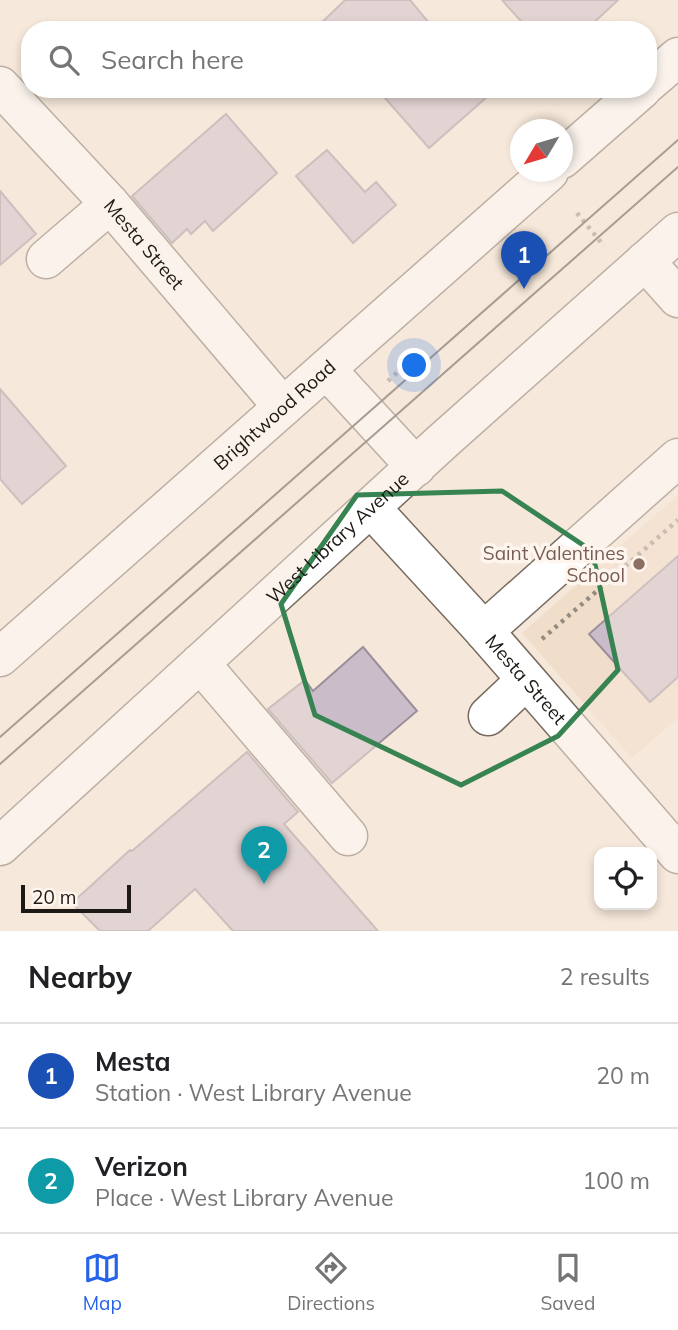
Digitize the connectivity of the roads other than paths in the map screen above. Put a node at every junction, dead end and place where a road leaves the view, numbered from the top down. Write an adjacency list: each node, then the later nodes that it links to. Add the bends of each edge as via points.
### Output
1 (678, 57): 2 (street)
2 (657, 75)
3 (0, 86): 7 (street, Mesta Street)
4 (632, 98): 5 (street)
5 (573, 149)
6 (538, 182): 12 (street, Brightwood Road)
7 (110, 204): 9 (street); 13 (street, Mesta Street)
8 (678, 232): 10 (street, West Library Avenue)
9 (46, 259)
10 (645, 261): 11 (street); 15 (street, West Library Avenue)
11 (678, 298)
12 (326, 369): 13 (street, Brightwood Road); 15 (street)
13 (283, 407): 18 (street, Brightwood Road)
14 (678, 458): 17 (street)
15 (415, 467): 16 (street, West Library Avenue)
16 (372, 508): 17 (street, Mesta Street); 19 (street, West Library Avenue)
17 (484, 631): 20 (street, Mesta Street)
18 (0, 657)
19 (200, 663): 22 (street); 23 (street, West Library Avenue)
20 (526, 680): 21 (street); 24 (street, Mesta Street)
21 (488, 716)
22 (348, 836)
23 (0, 846)
24 (678, 853)

